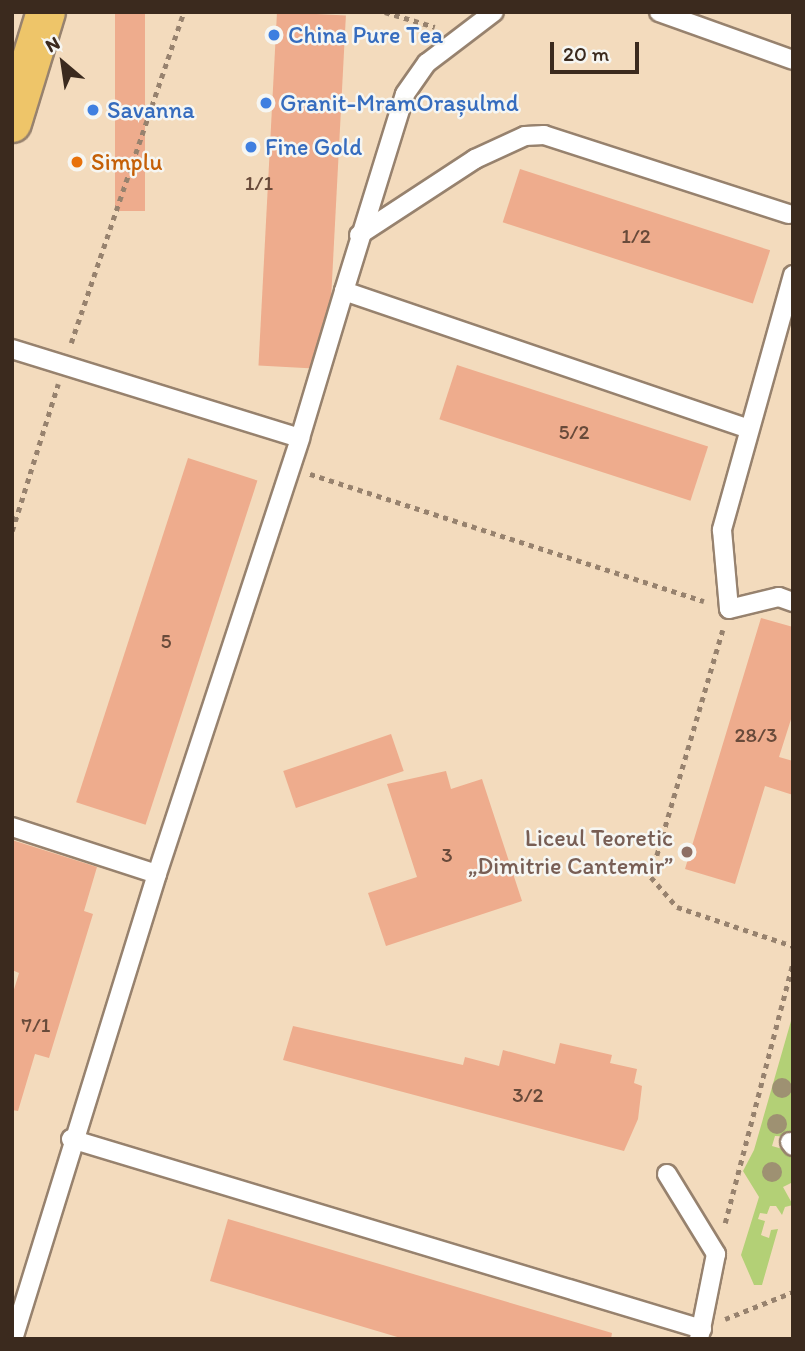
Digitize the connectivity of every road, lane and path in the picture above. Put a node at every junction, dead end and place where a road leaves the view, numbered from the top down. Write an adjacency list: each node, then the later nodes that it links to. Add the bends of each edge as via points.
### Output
1 (46, 12): 8 (highway)
2 (184, 12): 14 (path)
3 (385, 12): 6 (path)
4 (494, 12): 6 (lane)
5 (659, 12): 7 (lane)
6 (461, 36): 10 (lane, via 427,63 405,94)
7 (793, 60)
8 (12, 123)
9 (791, 214): 10 (lane, via 544,135 525,136 475,159)
10 (359, 235): 12 (lane)
11 (793, 275): 15 (lane)
12 (344, 291): 15 (lane); 16 (lane)
13 (12, 349): 14 (lane)
14 (65, 362): 16 (lane); 18 (path)
15 (749, 429): 20 (lane, via 722,530)
16 (300, 438): 17 (lane)
17 (290, 467): 20 (path); 22 (lane)
18 (12, 531)
19 (793, 602): 20 (lane, via 779,597)
20 (729, 609): 23 (path, via 651,877 677,907)
21 (12, 827): 22 (lane)
22 (157, 874): 25 (lane)
23 (793, 946)
24 (793, 962): 27 (path)
25 (71, 1139): 29 (lane); 30 (lane)
26 (667, 1174): 27 (lane)
27 (716, 1254): 29 (lane)
28 (793, 1292): 29 (path)
29 (701, 1334)
30 (13, 1339)

